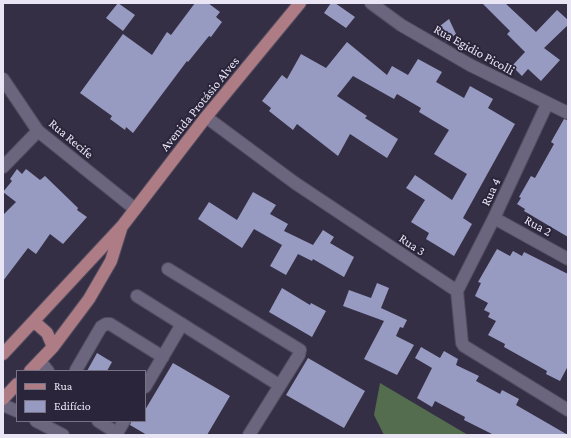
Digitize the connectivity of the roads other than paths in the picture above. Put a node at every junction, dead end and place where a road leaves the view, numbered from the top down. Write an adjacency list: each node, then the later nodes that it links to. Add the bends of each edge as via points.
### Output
1 (300, 3): 6 (main road, Avenida Protásio Alves)
2 (371, 3): 4 (street, Rua Egidio Picolli, via 401,25 470,65)
3 (3, 79): 7 (street, Rua Recife)
4 (547, 104): 5 (street, Rua Egidio Picolli); 10 (street, Rua 4)
5 (568, 113)
6 (206, 117): 9 (main road, Avenida Protásio Alves); 14 (street, Rua 3, via 295,183)
7 (38, 131): 8 (street); 9 (street, Rua Recife)
8 (3, 167)
9 (134, 209): 11 (main road, Avenida Protásio Alves)
10 (494, 218): 12 (street, Rua 2); 14 (street, Rua 4)
11 (123, 225): 16 (main road, Avenida Protásio Alves); 18 (main road, Avenida Protásio Alves, via 111,260 89,299)
12 (568, 259)
13 (168, 269): 27 (street, via 300,350)
14 (457, 291): 29 (street, via 464,346)
15 (137, 296): 17 (street)
16 (32, 323): 18 (main road, via 47,333); 19 (main road, Avenida Protásio Alves)
17 (182, 324): 20 (street); 27 (street)
18 (53, 347): 21 (main road, Avenida Protásio Alves)
19 (3, 354)
20 (162, 357): 24 (street, via 110,324 106,324 101,327); 26 (street)
21 (40, 361): 22 (main road, Avenida Protásio Alves); 23 (street)
22 (31, 370)
23 (47, 370)
24 (76, 370)
25 (16, 385): 28 (main road)
26 (146, 385)
27 (279, 385): 35 (street)
28 (3, 399)
29 (568, 410)
30 (38, 422): 34 (street)
31 (99, 422): 33 (street)
32 (123, 422): 33 (street)
33 (116, 434)
34 (63, 435)
35 (249, 435)

